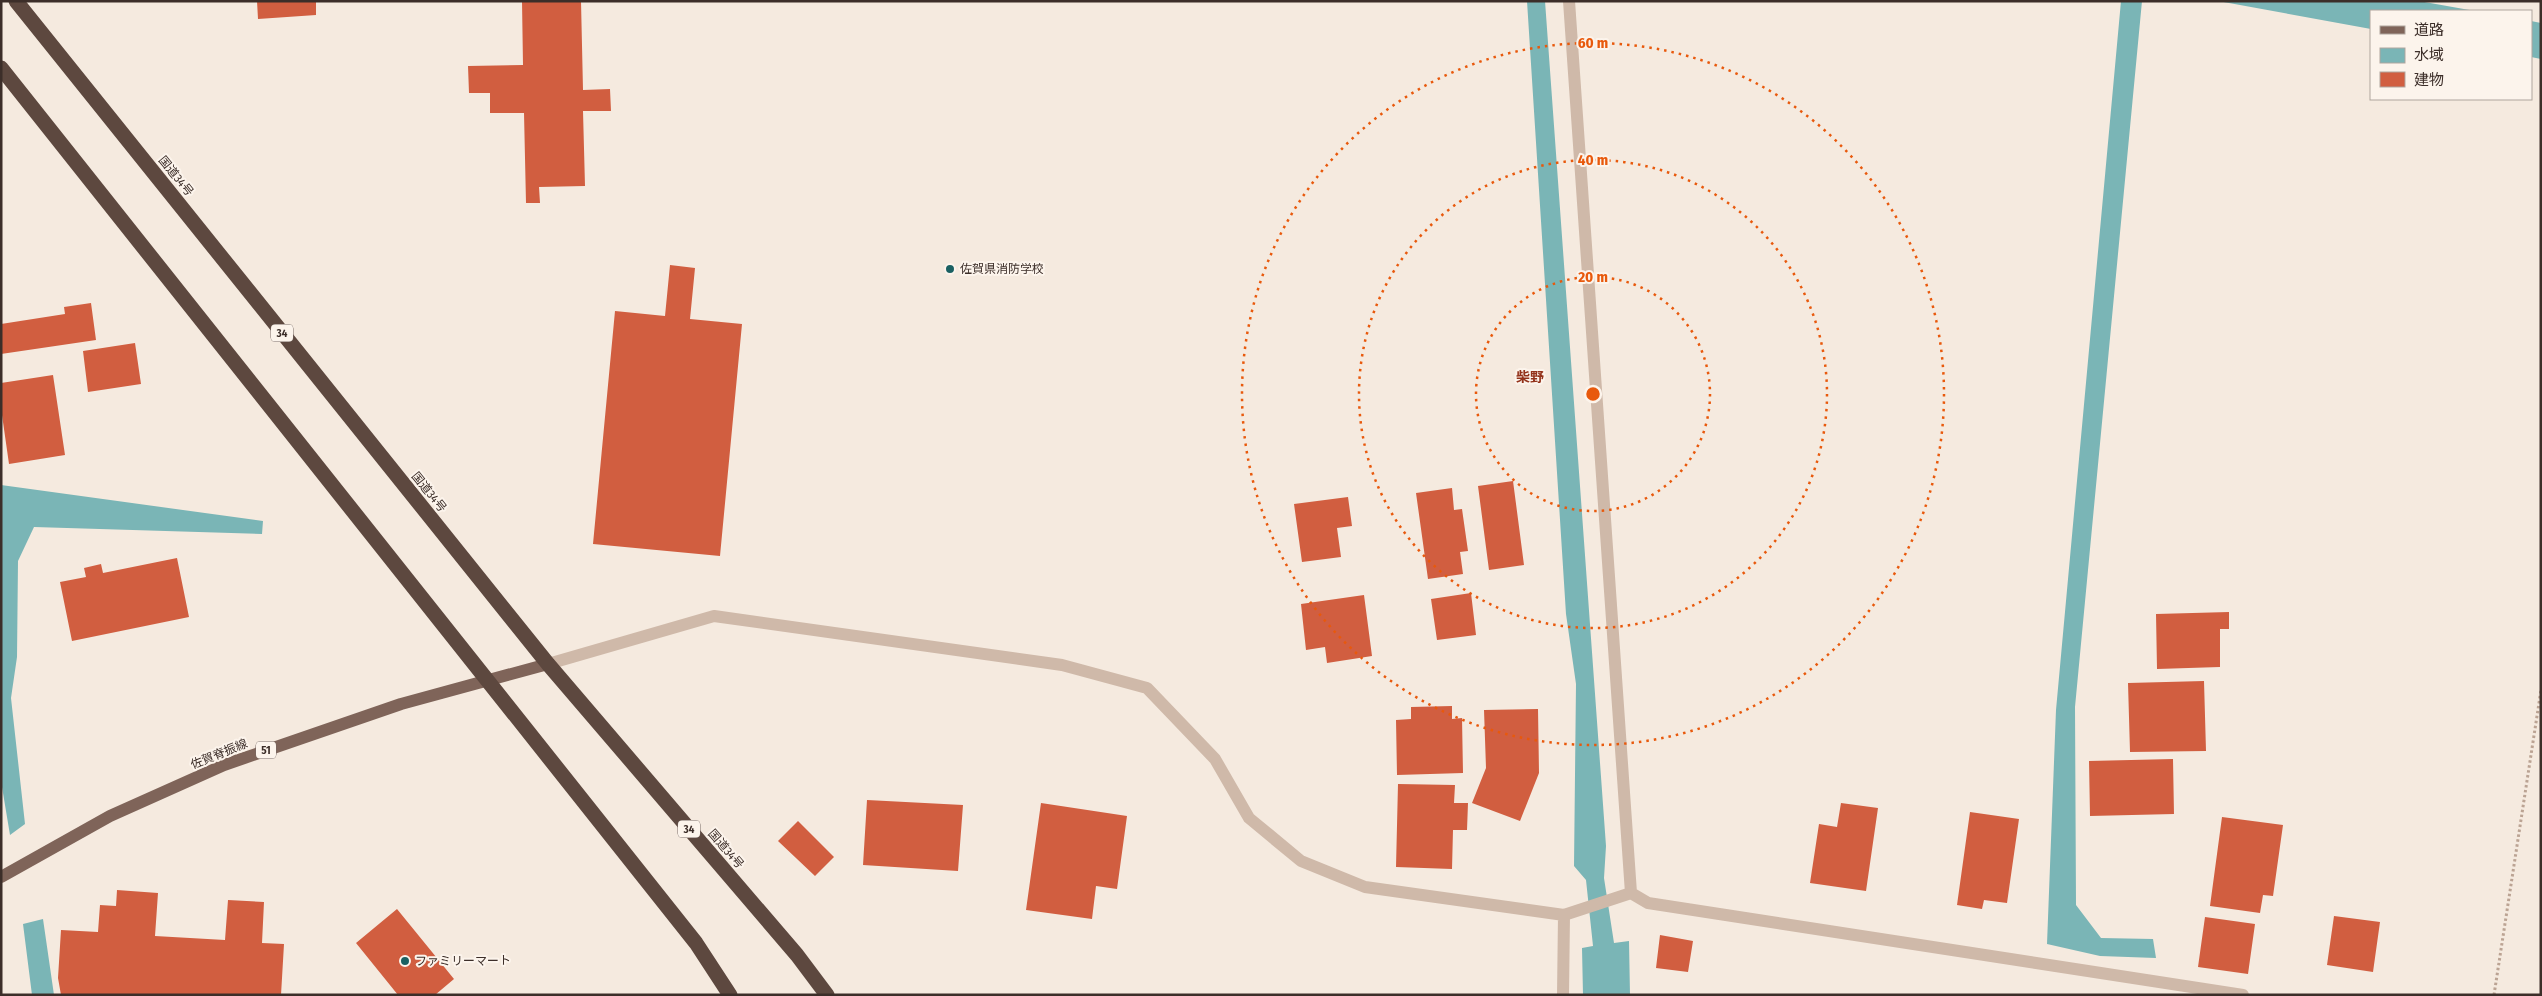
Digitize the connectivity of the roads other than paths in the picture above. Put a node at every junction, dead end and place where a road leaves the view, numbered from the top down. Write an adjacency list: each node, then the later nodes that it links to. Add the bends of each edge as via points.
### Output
1 (16, 1): 4 (highway, 国道34号 / 34)
2 (1569, 1): 7 (street)
3 (1, 68): 5 (highway)
4 (548, 664): 5 (main road, 佐賀脊振線 / 51); 8 (street, via 714,616 1062,665 1147,688 1215,759 1249,818 1301,861 1365,887); 10 (highway, 国道34号 / 34, via 797,955)
5 (485, 680): 6 (main road, 佐賀脊振線 / 51, via 401,704 224,764 110,816); 9 (highway, via 696,943)
6 (1, 877)
7 (1631, 893): 8 (street); 12 (street, via 1648,903)
8 (1564, 916): 11 (street)
9 (730, 995)
10 (827, 995)
11 (1563, 995)
12 (2243, 995)

